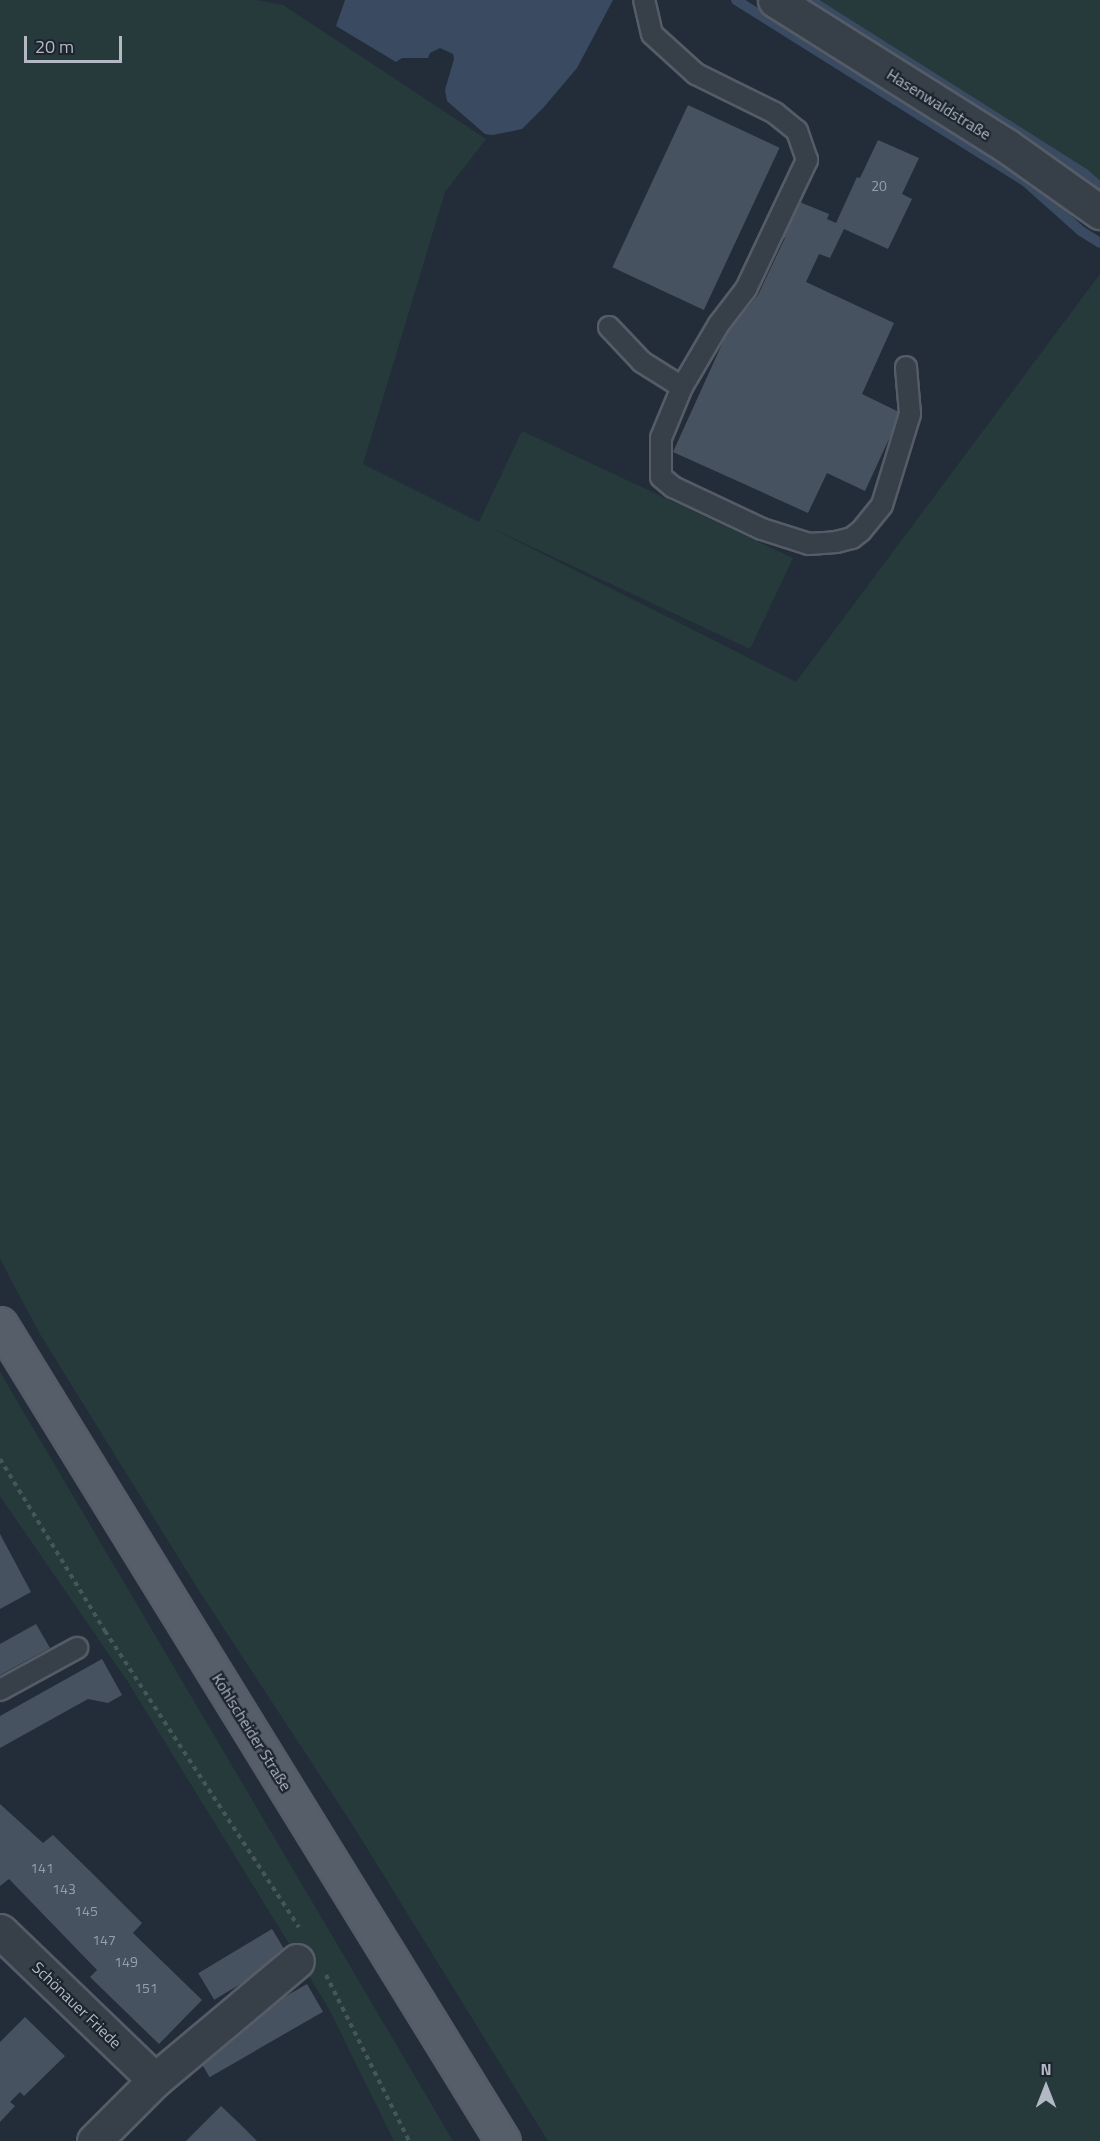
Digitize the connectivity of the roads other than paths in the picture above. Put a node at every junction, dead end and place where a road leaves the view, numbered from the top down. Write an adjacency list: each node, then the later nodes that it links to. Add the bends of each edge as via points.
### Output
1 (644, 0): 6 (lane, via 652,34 696,74 775,113 797,131 807,160 746,289 719,324)
2 (775, 0): 3 (street, Hasenwaldstraße, via 1007,146)
3 (1100, 212)
4 (609, 327): 6 (lane, via 642,363)
5 (906, 367): 6 (lane, via 910,414 882,505 861,531 836,542 809,544 762,529 661,477 661,438)
6 (682, 387)
7 (0, 1324): 14 (main road, Kohlscheider Straße)
8 (77, 1648): 9 (lane)
9 (0, 1690)
10 (0, 1931): 12 (street, Schönauer Friede)
11 (310, 1965): 12 (street)
12 (154, 2079): 13 (street)
13 (108, 2136)
14 (503, 2141)

